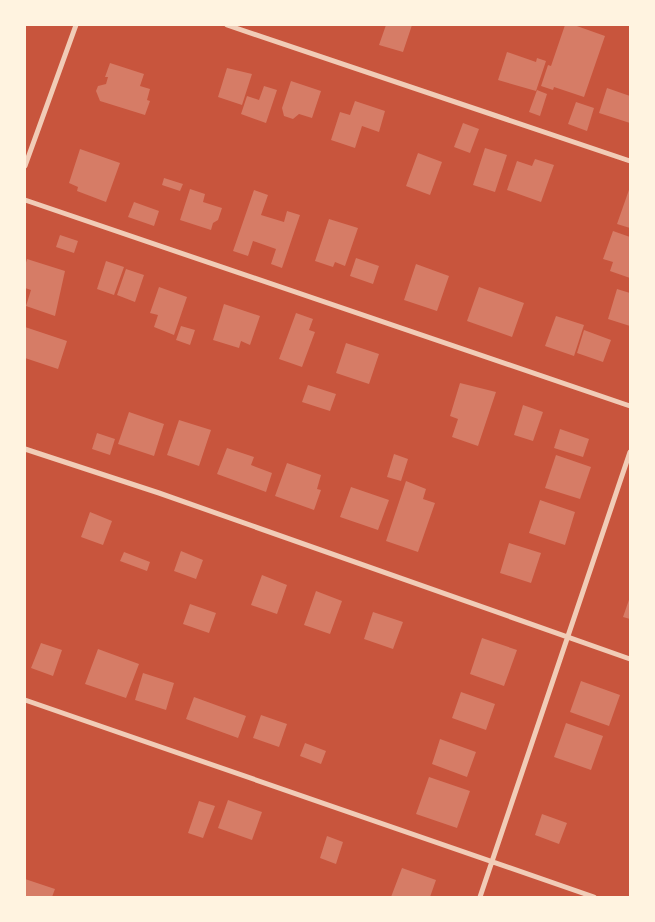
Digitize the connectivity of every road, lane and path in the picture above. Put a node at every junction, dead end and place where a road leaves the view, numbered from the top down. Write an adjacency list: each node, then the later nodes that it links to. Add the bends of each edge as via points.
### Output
1 (76, 25): 4 (street)
2 (227, 25): 3 (street)
3 (630, 161)
4 (25, 166)
5 (25, 200): 6 (street)
6 (630, 406)
7 (25, 449): 9 (street, via 160,493)
8 (630, 452): 9 (street)
9 (567, 638): 10 (street); 12 (street)
10 (630, 660)
11 (25, 700): 12 (street)
12 (492, 862): 13 (street); 14 (street)
13 (480, 897)
14 (594, 897)

